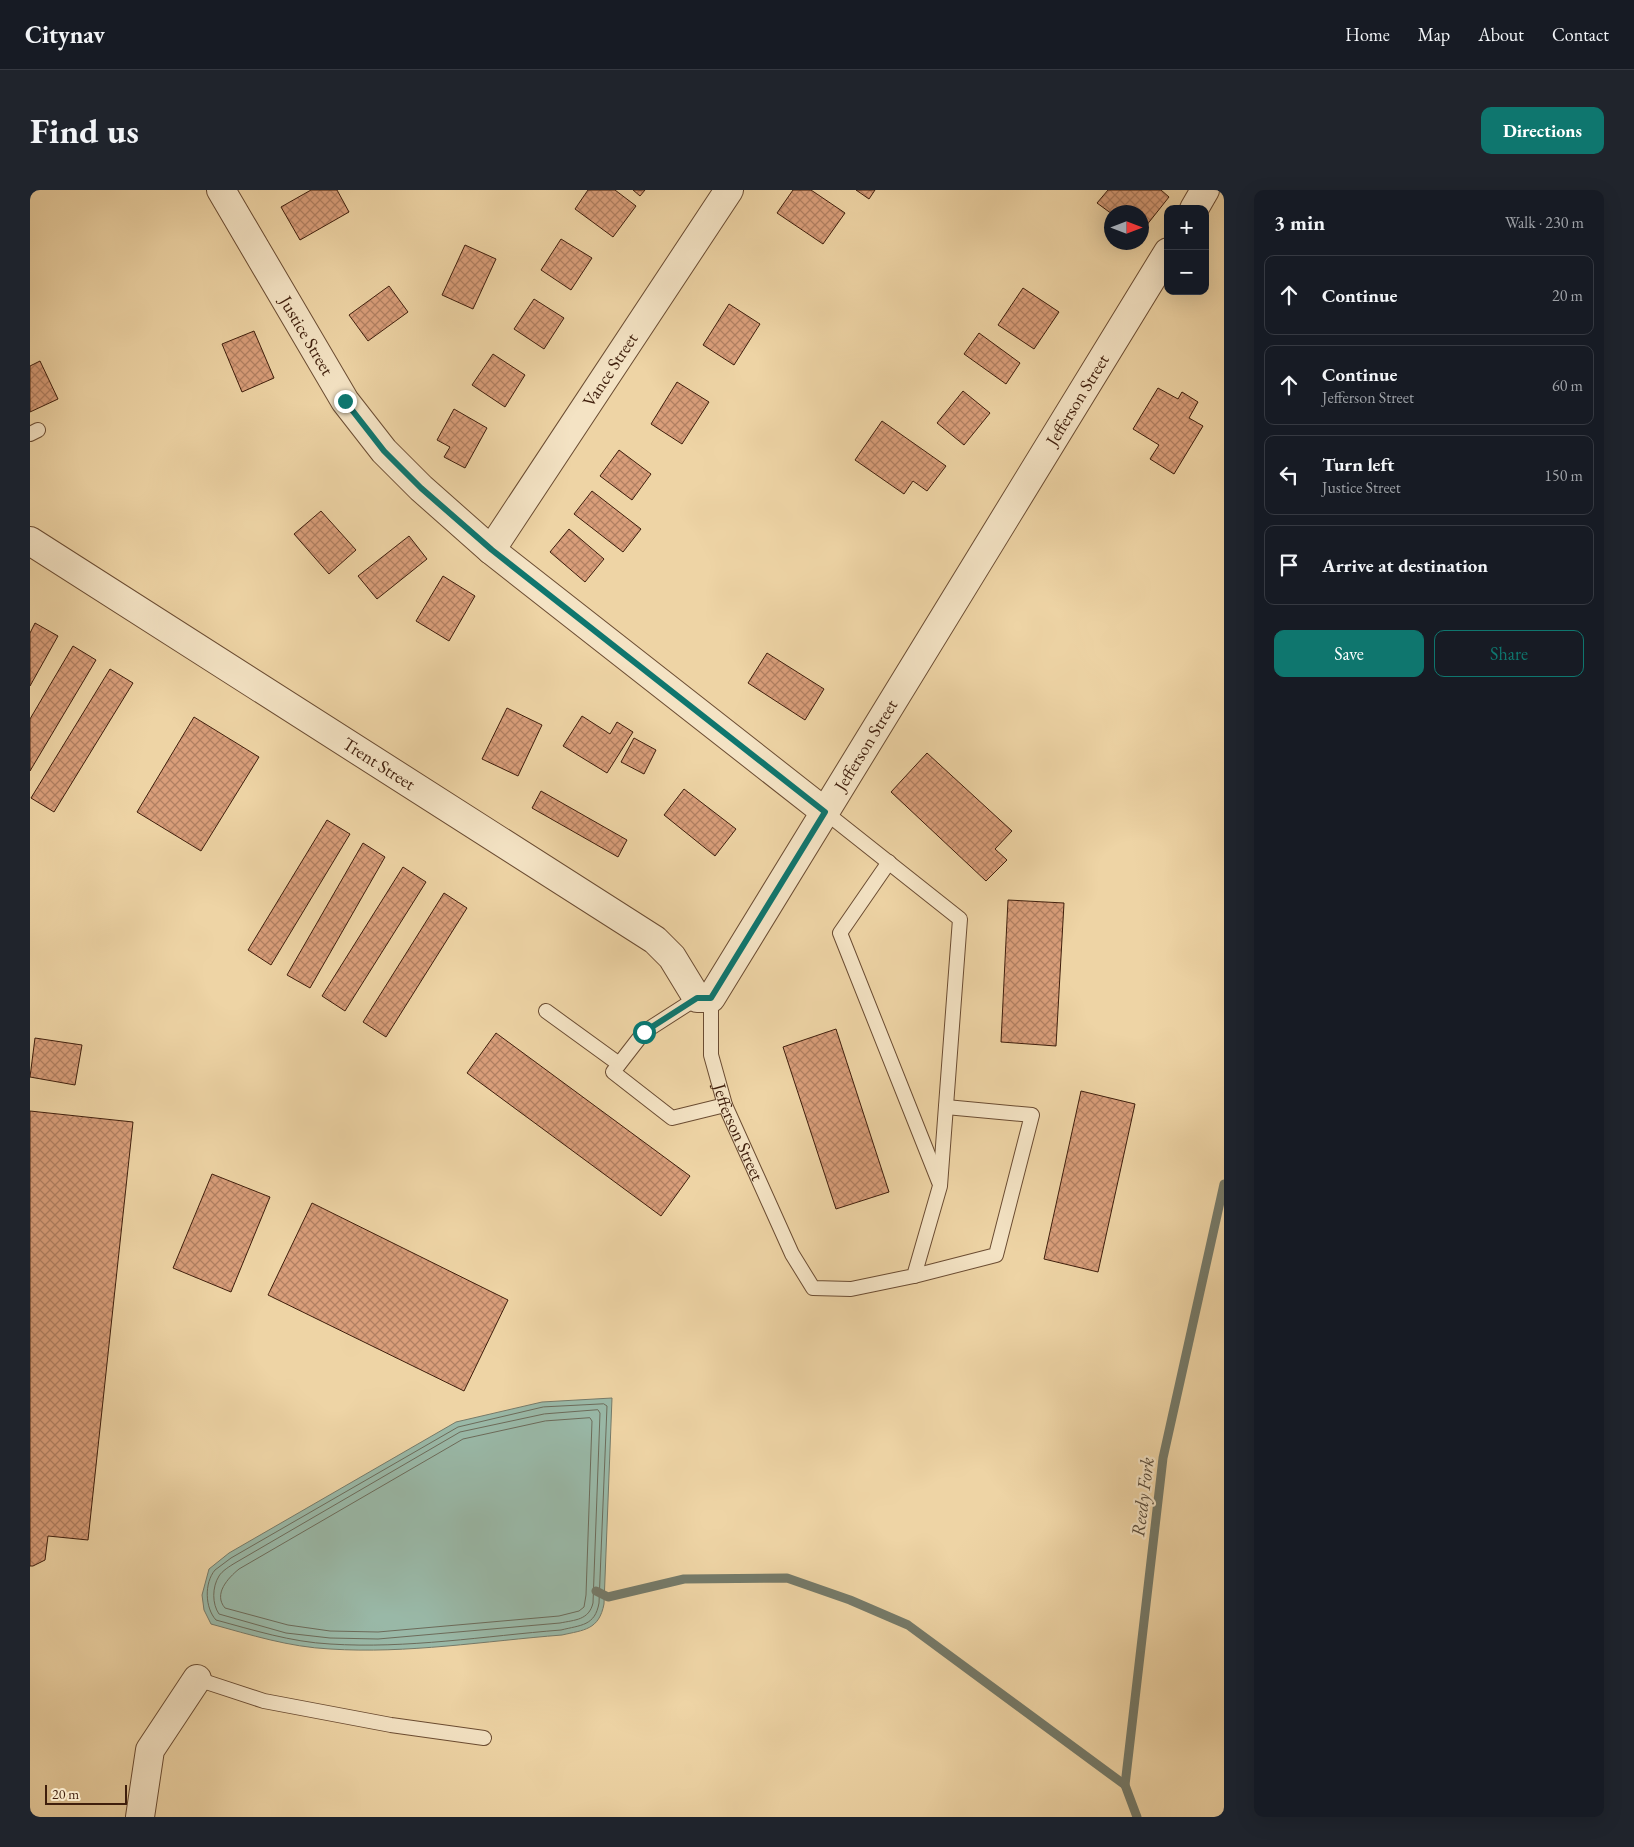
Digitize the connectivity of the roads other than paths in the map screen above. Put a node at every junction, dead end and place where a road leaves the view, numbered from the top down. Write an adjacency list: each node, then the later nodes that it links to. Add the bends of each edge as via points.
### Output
1 (221, 190): 7 (street, Justice Street, via 345,401 384,451)
2 (729, 190): 7 (street, Vance Street)
3 (1205, 190): 4 (street)
4 (1196, 205)
5 (1164, 259): 8 (street, Jefferson Street)
6 (30, 541): 10 (street, Trent Street, via 655,940)
7 (492, 550): 8 (street, Justice Street)
8 (825, 812): 9 (lane); 10 (street, Jefferson Street)
9 (889, 862): 14 (lane, via 960,919); 15 (lane, via 840,933)
10 (704, 998): 12 (lane, via 644,1032); 13 (lane, Jefferson Street, via 711,1055)
11 (546, 1011): 12 (lane)
12 (619, 1064): 13 (lane, via 613,1072 672,1118)
13 (724, 1106): 16 (lane, Jefferson Street, via 792,1254 813,1288 851,1289)
14 (946, 1107): 15 (lane); 16 (lane, via 1032,1116 996,1255)
15 (940, 1186): 16 (lane)
16 (914, 1276)
17 (197, 1679): 18 (lane, via 264,1701 391,1725); 19 (street, via 150,1750)
18 (484, 1738)
19 (140, 1817)

